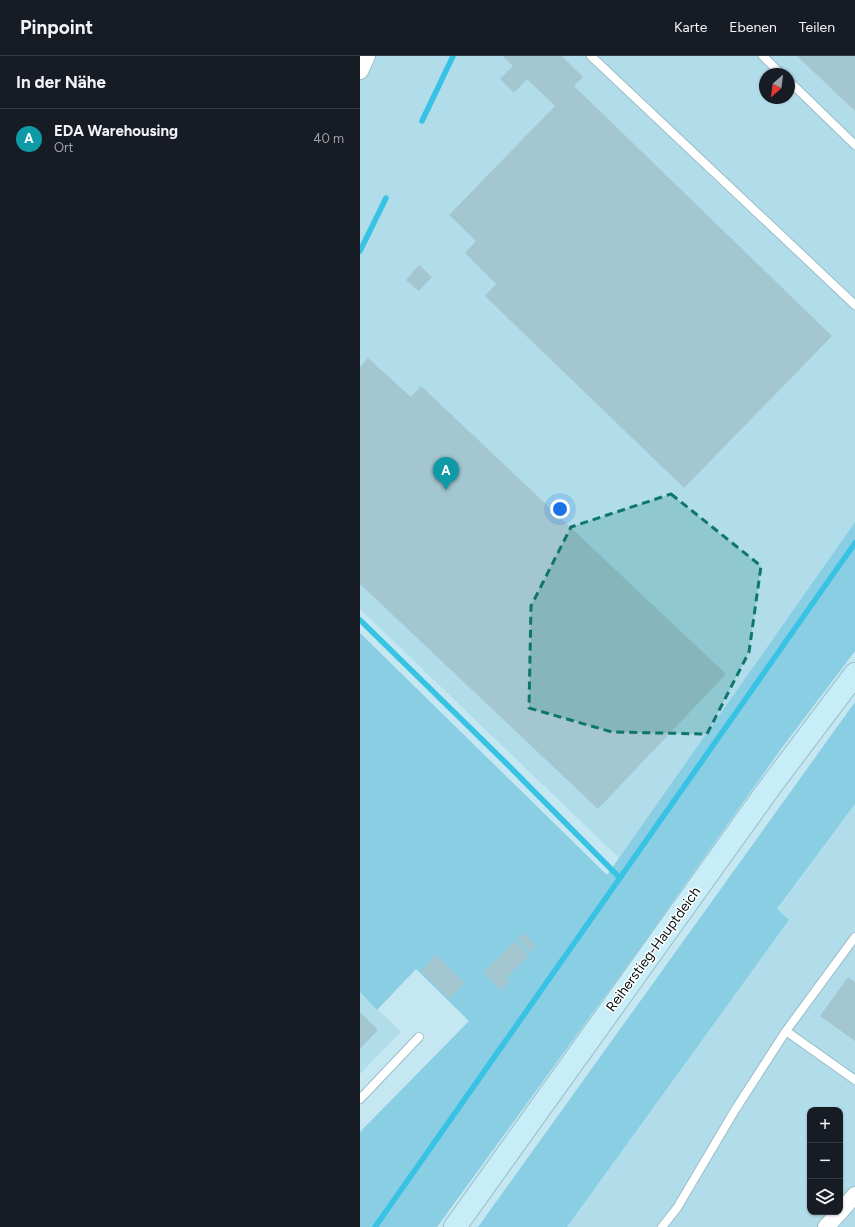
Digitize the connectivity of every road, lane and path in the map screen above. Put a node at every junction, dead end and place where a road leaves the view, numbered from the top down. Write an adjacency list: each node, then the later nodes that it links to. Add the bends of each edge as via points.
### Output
1 (367, 56): 5 (street)
2 (591, 56): 8 (lane)
3 (763, 56): 4 (lane)
4 (775, 68)
5 (360, 71)
6 (795, 87): 7 (lane)
7 (855, 145)
8 (855, 305)
9 (855, 674): 18 (main road, Reiherstieg-Hauptdeich, via 770,787)
10 (855, 937): 11 (lane)
11 (786, 1031): 13 (lane); 19 (lane, via 735,1110 677,1208)
12 (419, 1037): 14 (lane)
13 (855, 1080)
14 (360, 1099)
15 (855, 1195): 16 (street)
16 (843, 1209)
17 (837, 1215): 20 (street)
18 (455, 1227)
19 (662, 1227)
20 (826, 1227)

